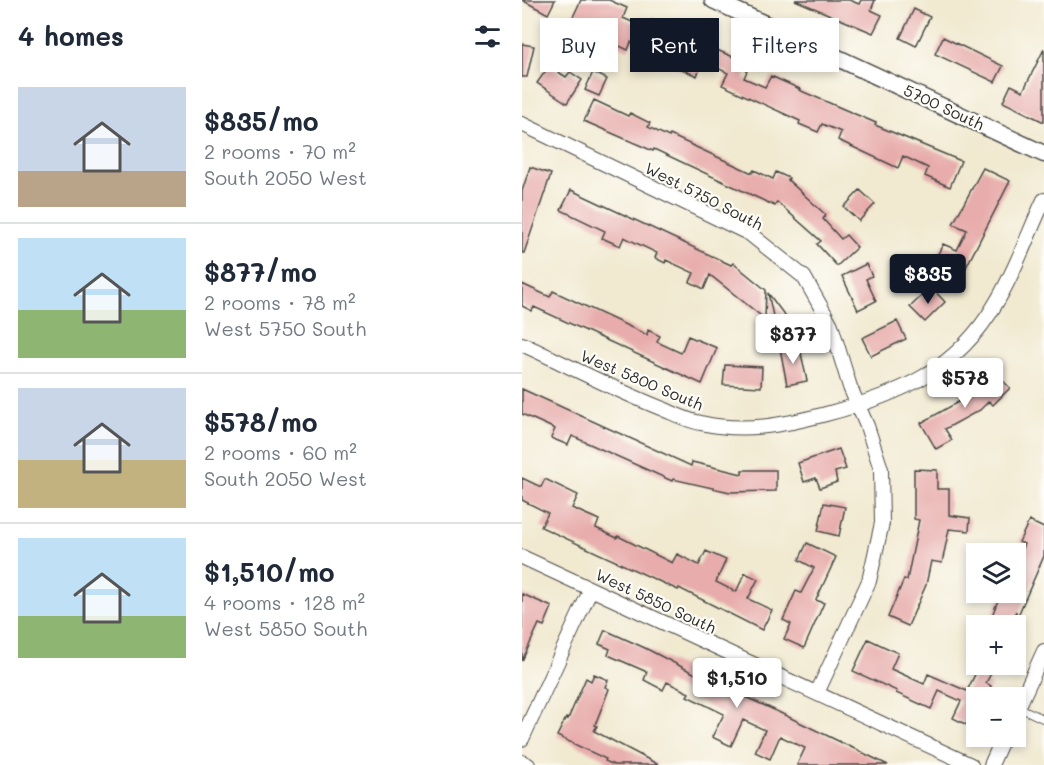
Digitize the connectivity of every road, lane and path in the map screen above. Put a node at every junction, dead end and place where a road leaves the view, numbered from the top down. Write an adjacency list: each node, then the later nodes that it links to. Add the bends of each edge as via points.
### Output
1 (713, 0): 3 (street, 5700 South)
2 (522, 124): 6 (street, West 5750 South, via 750,234 804,277 831,325)
3 (1044, 154)
4 (1044, 200): 6 (street, West 5800 South, via 996,303 971,338 943,365 914,383)
5 (522, 344): 6 (street, West 5800 South, via 645,402 700,423 745,429 783,425)
6 (858, 406): 11 (street, West 5750 South, via 881,469 882,523 869,581)
7 (522, 557): 8 (street, West 5850 South)
8 (591, 589): 11 (street, West 5850 South); 14 (street)
9 (1044, 651): 10 (street)
10 (1026, 690)
11 (817, 693): 18 (street, West 5850 South)
12 (1026, 713): 13 (lane)
13 (1044, 719)
14 (522, 739)
15 (999, 747): 19 (street)
16 (522, 762): 17 (street)
17 (528, 765)
18 (971, 765)
19 (991, 765)

